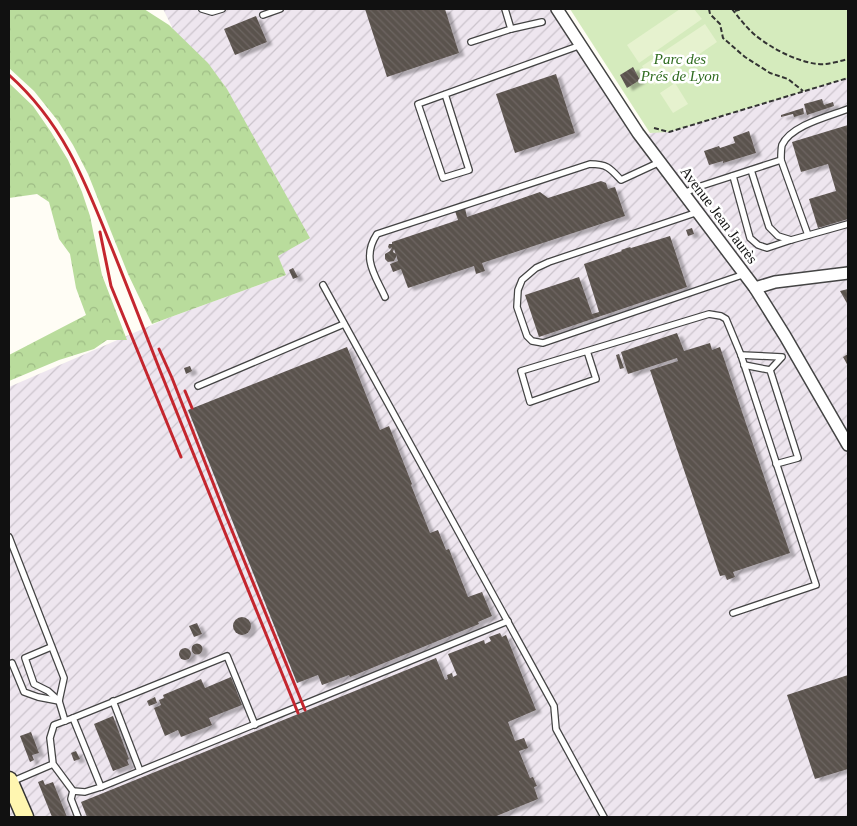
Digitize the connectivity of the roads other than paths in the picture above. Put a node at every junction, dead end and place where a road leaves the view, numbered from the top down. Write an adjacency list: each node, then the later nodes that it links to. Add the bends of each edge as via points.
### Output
1 (202, 9): 2 (lane, via 212,12)
2 (222, 9)
3 (280, 9): 6 (lane)
4 (505, 9): 8 (lane)
5 (557, 9): 10 (street, Avenue Jean Jaurès)
6 (263, 16)
7 (542, 22): 8 (lane)
8 (511, 29): 9 (lane)
9 (471, 42)
10 (581, 45): 11 (lane); 14 (street, Avenue Jean Jaurès)
11 (445, 94): 11 (lane, via 469,170 443,178 418,104)
12 (848, 109): 13 (lane, via 790,134 782,145)
13 (780, 160): 15 (lane); 20 (lane)
14 (660, 162): 17 (street, Avenue Jean Jaurès); 26 (lane, via 622,180 610,168 590,164 377,234 369,250 370,263)
15 (751, 170): 16 (lane); 21 (lane, via 770,227 778,236)
16 (733, 176): 17 (lane); 21 (lane, via 750,238 767,248)
17 (684, 193): 18 (street, Avenue Jean Jaurès)
18 (698, 212): 23 (street, Avenue Jean Jaurès); 23 (lane, via 536,268 522,280 518,290 517,307 527,336 532,342 543,343)
19 (848, 224): 20 (lane)
20 (808, 235): 21 (lane)
21 (791, 240)
22 (848, 273): 25 (street, via 775,282)
23 (745, 274): 25 (street, Avenue Jean Jaurès)
24 (323, 285): 27 (lane)
25 (755, 288): 28 (street, Avenue Jean Jaurès)
26 (385, 298)
27 (344, 324): 34 (lane); 39 (lane)
28 (793, 350): 31 (lane); 35 (street, Avenue Jean Jaurès)
29 (587, 351): 29 (lane, via 596,379 530,402 521,371); 30 (lane, via 709,314 726,319)
30 (741, 355): 31 (lane); 32 (lane)
31 (782, 357): 33 (lane)
32 (744, 365): 33 (lane); 36 (lane)
33 (770, 370): 36 (lane, via 798,458)
34 (198, 386)
35 (848, 446)
36 (776, 464): 38 (lane, via 816,585)
37 (9, 537): 40 (lane)
38 (733, 613)
39 (508, 621): 46 (lane); 54 (lane, via 554,706 556,729)
40 (51, 648): 42 (lane, via 64,678); 42 (lane, via 25,658 34,684)
41 (12, 663): 42 (lane, via 24,692)
42 (59, 701): 45 (lane)
43 (113, 702): 44 (lane); 46 (lane, via 227,656); 48 (lane)
44 (73, 718): 45 (lane); 50 (lane)
45 (65, 721): 47 (lane, via 54,725 50,738)
46 (255, 724): 48 (lane)
47 (53, 764): 49 (lane); 51 (lane)
48 (140, 771): 50 (lane)
49 (9, 782): 52 (main road)
50 (101, 787): 51 (lane, via 85,792)
51 (73, 791): 53 (lane, via 71,799)
52 (25, 817)
53 (78, 817)
54 (604, 817)

